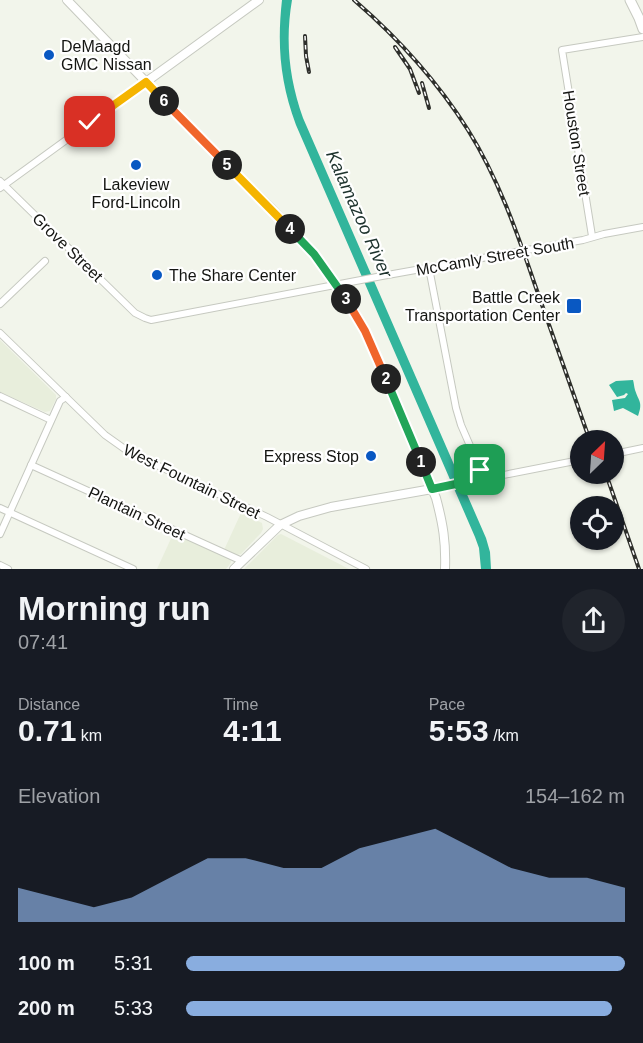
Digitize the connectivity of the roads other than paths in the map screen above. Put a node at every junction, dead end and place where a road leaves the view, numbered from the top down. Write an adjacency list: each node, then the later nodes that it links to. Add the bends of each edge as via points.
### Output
1 (67, 0): 6 (main road)
2 (630, 0): 4 (highway)
3 (259, 1): 6 (main road)
4 (643, 29)
5 (643, 37): 9 (street, Houston Street, via 562,54)
6 (146, 82): 7 (street); 12 (main road, via 314,254)
7 (2, 185): 14 (street, Grove Street)
8 (643, 226): 9 (street, McCamly Street South)
9 (592, 236): 11 (street, McCamly Street South)
10 (45, 261): 13 (street)
11 (429, 268): 12 (street, McCamly Street South); 23 (street, via 456,408)
12 (336, 285): 14 (street, McCamly Street South, via 158,319); 24 (main road, via 365,331)
13 (0, 304)
14 (135, 313)
15 (0, 333): 17 (street, West Fountain Street)
16 (0, 396): 18 (street)
17 (66, 397): 18 (street); 27 (street, West Fountain Street, via 105,435 140,459)
18 (51, 420): 22 (street)
19 (643, 448): 20 (street)
20 (624, 452)
21 (570, 462): 23 (street)
22 (31, 465): 26 (street); 29 (street, Plantain Street)
23 (484, 478): 24 (street)
24 (432, 489): 27 (main road, via 331,507); 35 (main road, via 442,521)
25 (0, 508): 26 (street)
26 (10, 513): 28 (street); 32 (street)
27 (280, 525): 29 (main road); 34 (street, West Fountain Street)
28 (0, 534)
29 (242, 561): 33 (main road)
30 (0, 566): 31 (street)
31 (8, 569)
32 (132, 569)
33 (234, 569)
34 (366, 569)
35 (445, 569)

